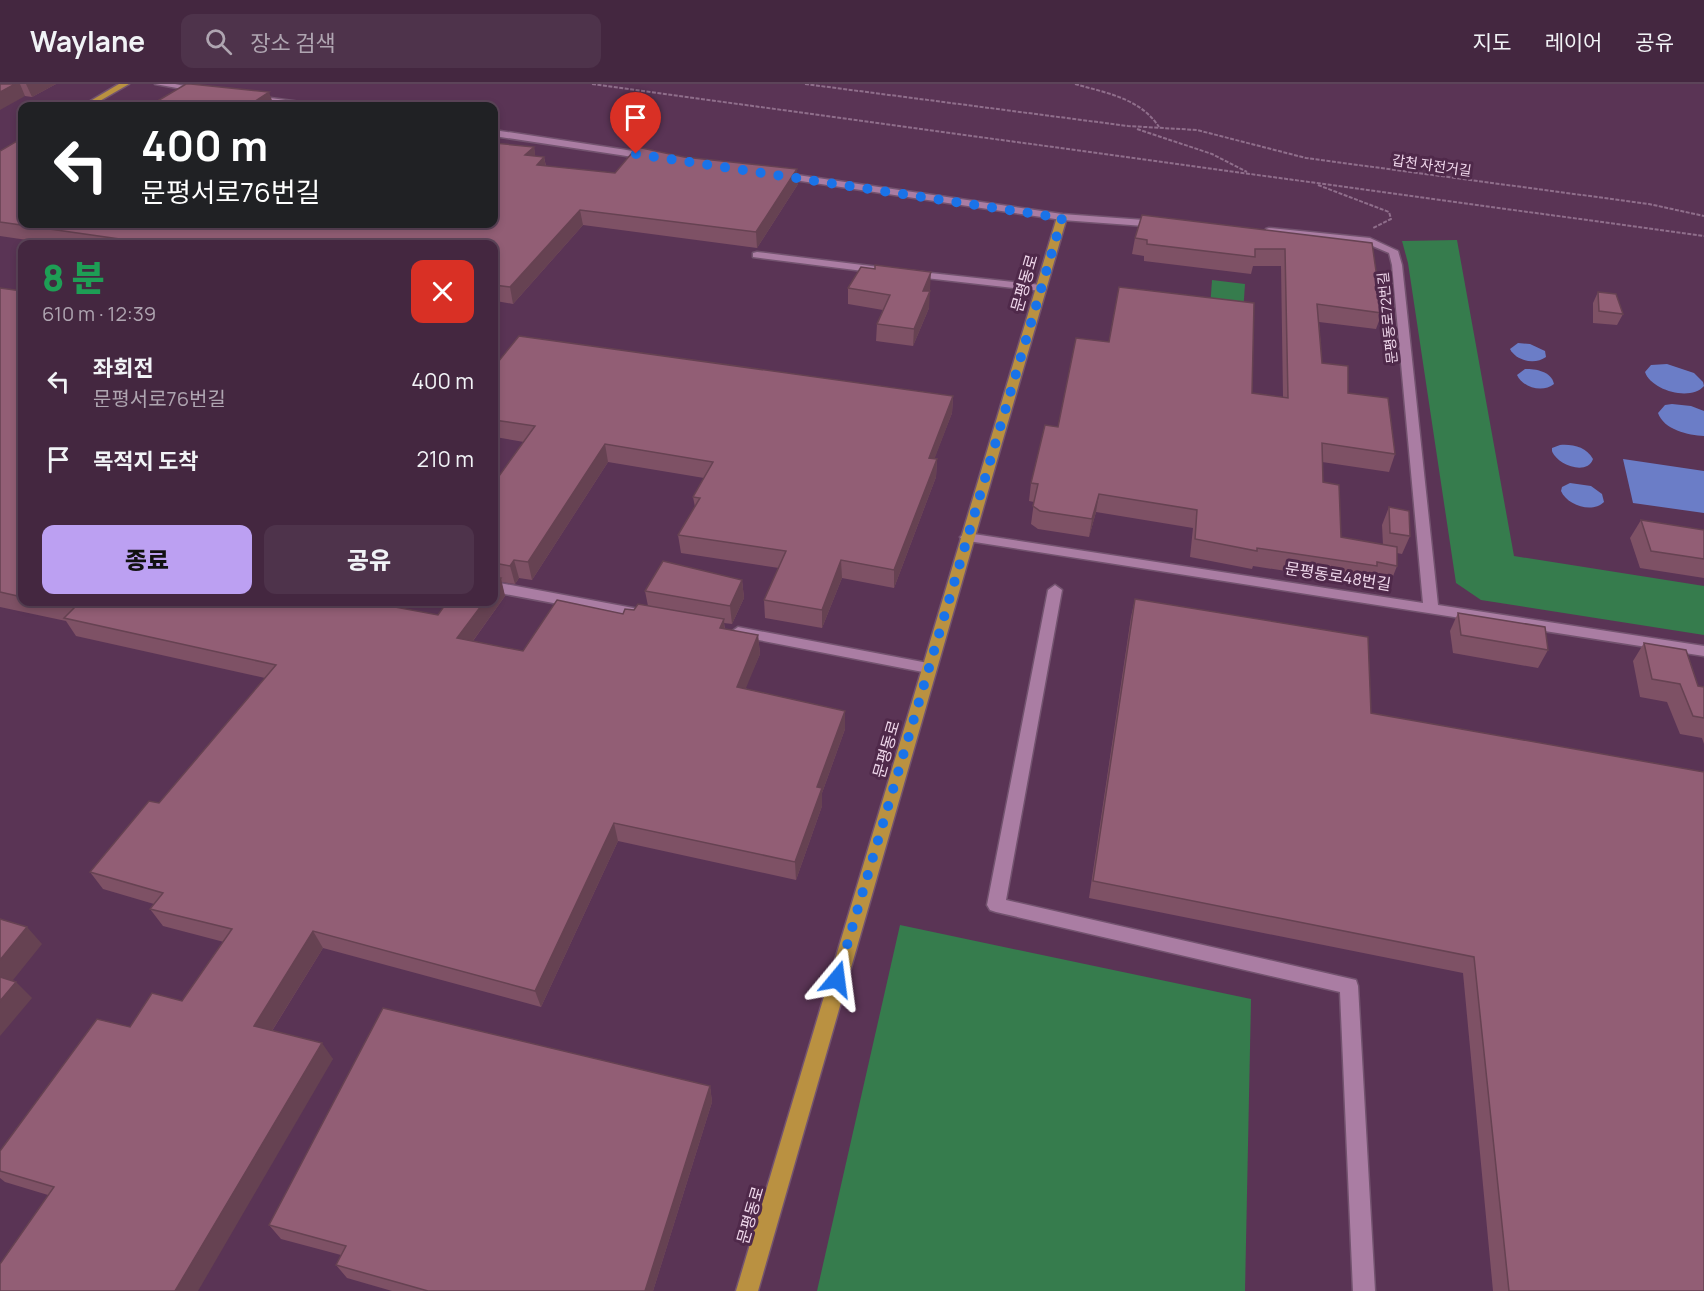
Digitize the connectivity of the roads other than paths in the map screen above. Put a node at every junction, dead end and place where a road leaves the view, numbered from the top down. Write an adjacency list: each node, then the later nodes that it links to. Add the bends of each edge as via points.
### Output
1 (125, 84): 5 (main road)
2 (159, 84): 3 (street)
3 (212, 91)
4 (243, 96): 6 (street)
5 (93, 102)
6 (286, 102)
7 (498, 134): 8 (street)
8 (659, 158)
9 (766, 174): 10 (street)
10 (1062, 218): 11 (street); 16 (main road, 문평동로)
11 (1174, 225)
12 (1258, 231): 20 (street, 문평동로72번길, via 1370,241 1393,251)
13 (757, 255): 14 (street)
14 (895, 272)
15 (906, 273): 16 (street)
16 (1041, 288): 17 (main road, 문평동로)
17 (967, 537): 20 (street, 문평동로48번길); 24 (main road, 문평동로)
18 (498, 588): 21 (street)
19 (1055, 590): 26 (street, via 996,905 1349,986)
20 (1431, 608): 23 (street, 문평동로48번길)
21 (658, 617)
22 (728, 631): 24 (street)
23 (1704, 651)
24 (928, 668): 25 (main road, 문평동로)
25 (747, 1291)
26 (1364, 1291)

